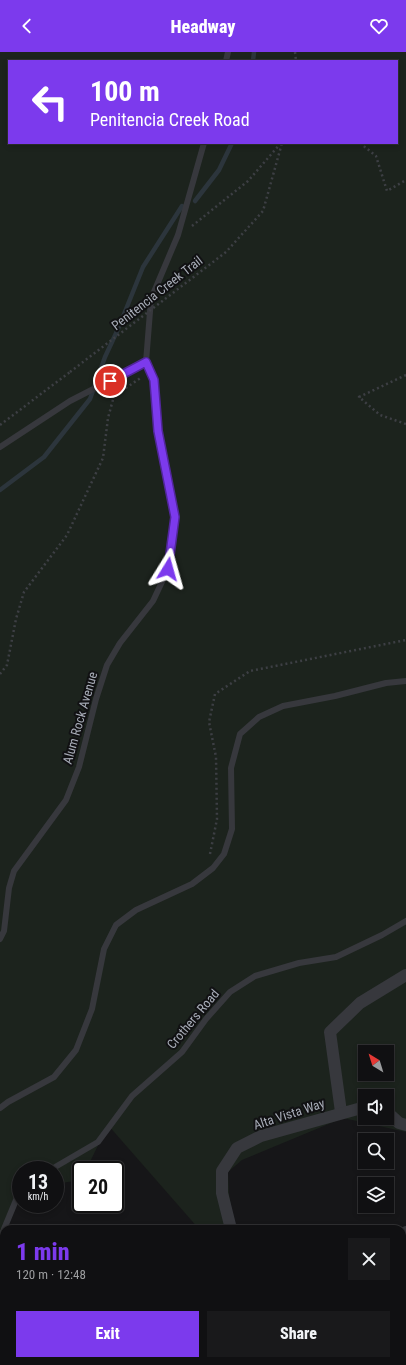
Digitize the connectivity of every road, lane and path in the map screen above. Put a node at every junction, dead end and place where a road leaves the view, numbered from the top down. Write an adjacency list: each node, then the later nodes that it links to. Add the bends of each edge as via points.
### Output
1 (204, 144): 6 (lane)
2 (281, 144): 6 (path, via 248,181)
3 (282, 144): 11 (path, Penitencia Creek Trail, bridge, via 263,211 226,252)
4 (361, 144): 5 (path, via 376,156 387,191)
5 (406, 180)
6 (178, 236): 7 (lane, via 151,299)
7 (146, 362): 8 (lane, Alum Rock Avenue); 12 (lane, via 70,401)
8 (150, 372): 13 (path, via 114,396 108,418 103,458 67,535 24,592 7,665); 16 (lane, Alum Rock Avenue, via 154,380 158,431 175,517 168,569 153,601 120,643 107,666 79,767 66,800 14,871 9,888 4,931)
9 (406, 375): 10 (path, via 359,397 380,415)
10 (406, 424)
11 (0, 425)
12 (0, 447)
13 (0, 674)
14 (406, 681): 18 (lane, via 386,683 283,706 259,717 240,734 231,768 232,829 224,854 213,868 192,884 136,910 116,925 104,949 92,1009 76,1050 54,1077)
15 (406, 921): 23 (lane, Crothers Road, via 336,957 299,963 255,976 230,992 182,1052 132,1096 98,1142)
16 (0, 939)
17 (406, 975): 20 (street, via 360,1003 330,1032)
18 (0, 1108)
19 (358, 1108): 20 (street, Alta Vista Way)
20 (341, 1112): 26 (street, Alta Vista Way, via 261,1136 237,1148 222,1171 222,1193)
21 (394, 1118): 22 (street)
22 (406, 1125)
23 (64, 1162)
24 (12, 1210): 25 (lane)
25 (6, 1225)
26 (230, 1225)

